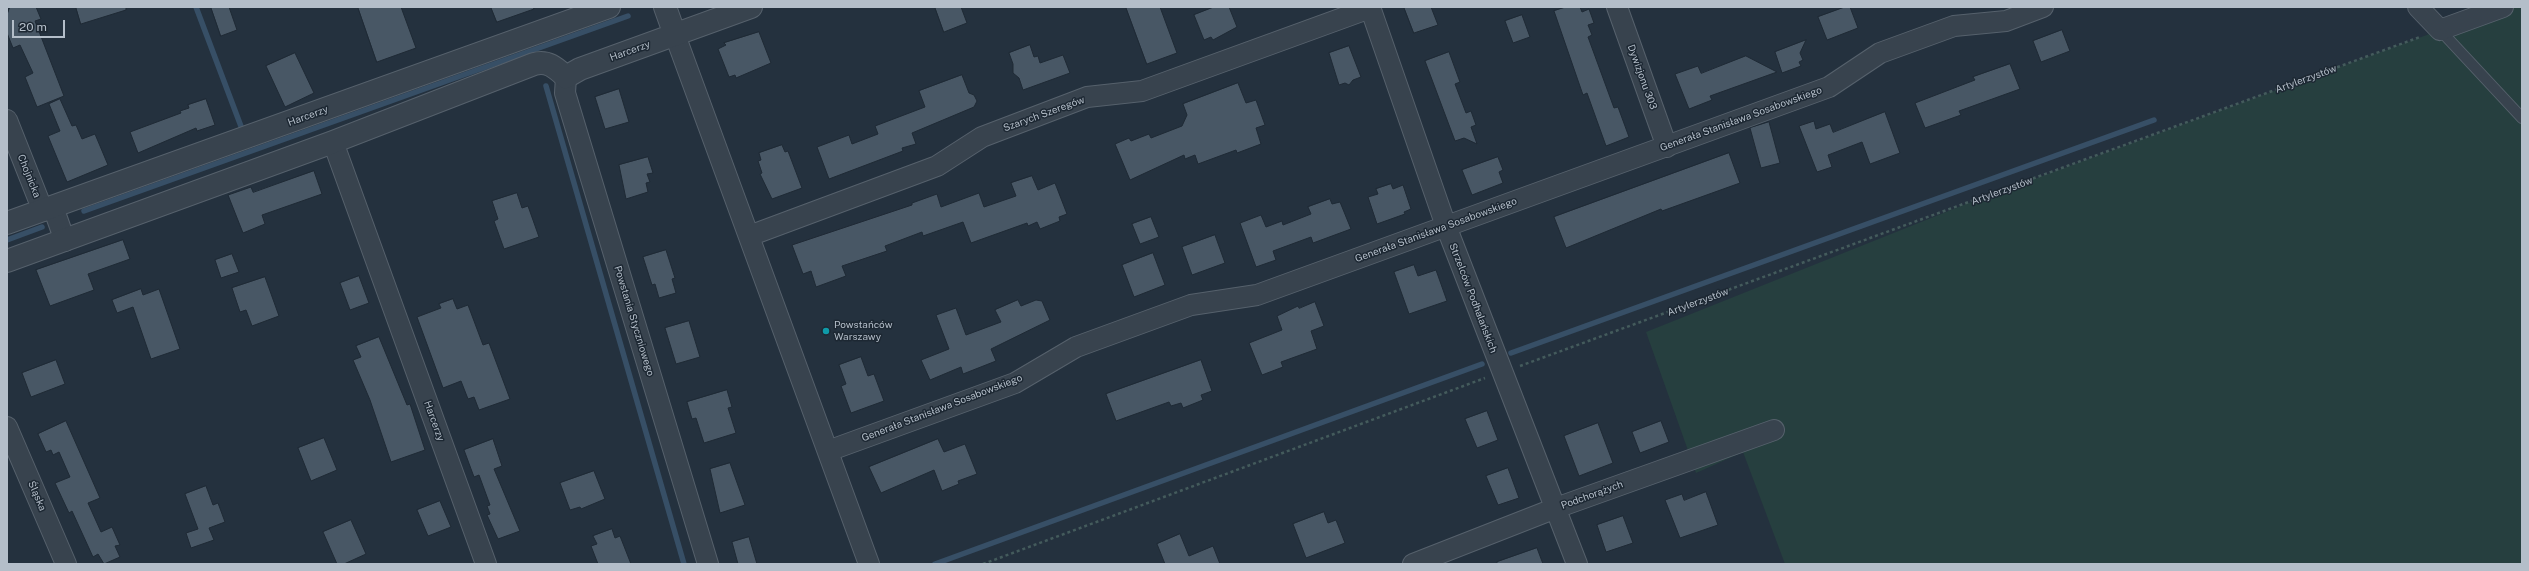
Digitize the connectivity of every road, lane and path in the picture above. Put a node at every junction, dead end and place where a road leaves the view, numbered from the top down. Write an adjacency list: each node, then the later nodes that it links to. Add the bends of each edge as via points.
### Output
1 (609, 7): 16 (street, Harcerzy)
2 (665, 7): 10 (street)
3 (751, 7): 10 (street, Harcerzy)
4 (1617, 7): 15 (street, Dywizjonu 303)
5 (2043, 7): 15 (street, Generała Stanisława Sosabowskiego, via 2006,21 1954,26 1880,53 1829,87)
6 (2418, 7): 9 (street)
7 (2503, 7): 9 (street)
8 (1370, 8): 18 (street, Strzelców Podhalańskich); 19 (street, Szarych Szeregów, via 1142,91 1088,97 982,137 937,166)
9 (2440, 30): 12 (lane); 22 (path, Artylerzystów)
10 (675, 35): 11 (street, Harcerzy, via 580,69); 19 (street)
11 (566, 77): 14 (street, via 553,65 540,62); 29 (street, Powstania Styczniowego, via 565,93)
12 (2522, 118)
13 (7, 120): 16 (street, Chojnicka)
14 (333, 142): 20 (street); 28 (street, Harcerzy)
15 (1668, 147): 18 (street, Generała Stanisława Sosabowskiego)
16 (48, 209): 17 (street, Harcerzy); 20 (street, Chojnicka)
17 (7, 223)
18 (1446, 226): 22 (street, Strzelców Podhalańskich); 25 (street, Generała Stanisława Sosabowskiego, via 1257,295 1191,305 1076,347 1015,383)
19 (749, 236): 25 (street)
20 (65, 241): 21 (street)
21 (7, 261)
22 (1501, 372): 26 (street, Strzelców Podhalańskich); 31 (path, Artylerzystów)
23 (7, 427): 27 (street, Śląska)
24 (1774, 430): 26 (street, Podchorążych)
25 (828, 451): 30 (street)
26 (1556, 508): 32 (street, Podchorążych); 33 (street, Strzelców Podhalańskich)
27 (66, 564)
28 (486, 564)
29 (708, 564)
30 (869, 564)
31 (983, 564)
32 (1413, 564)
33 (1577, 564)

